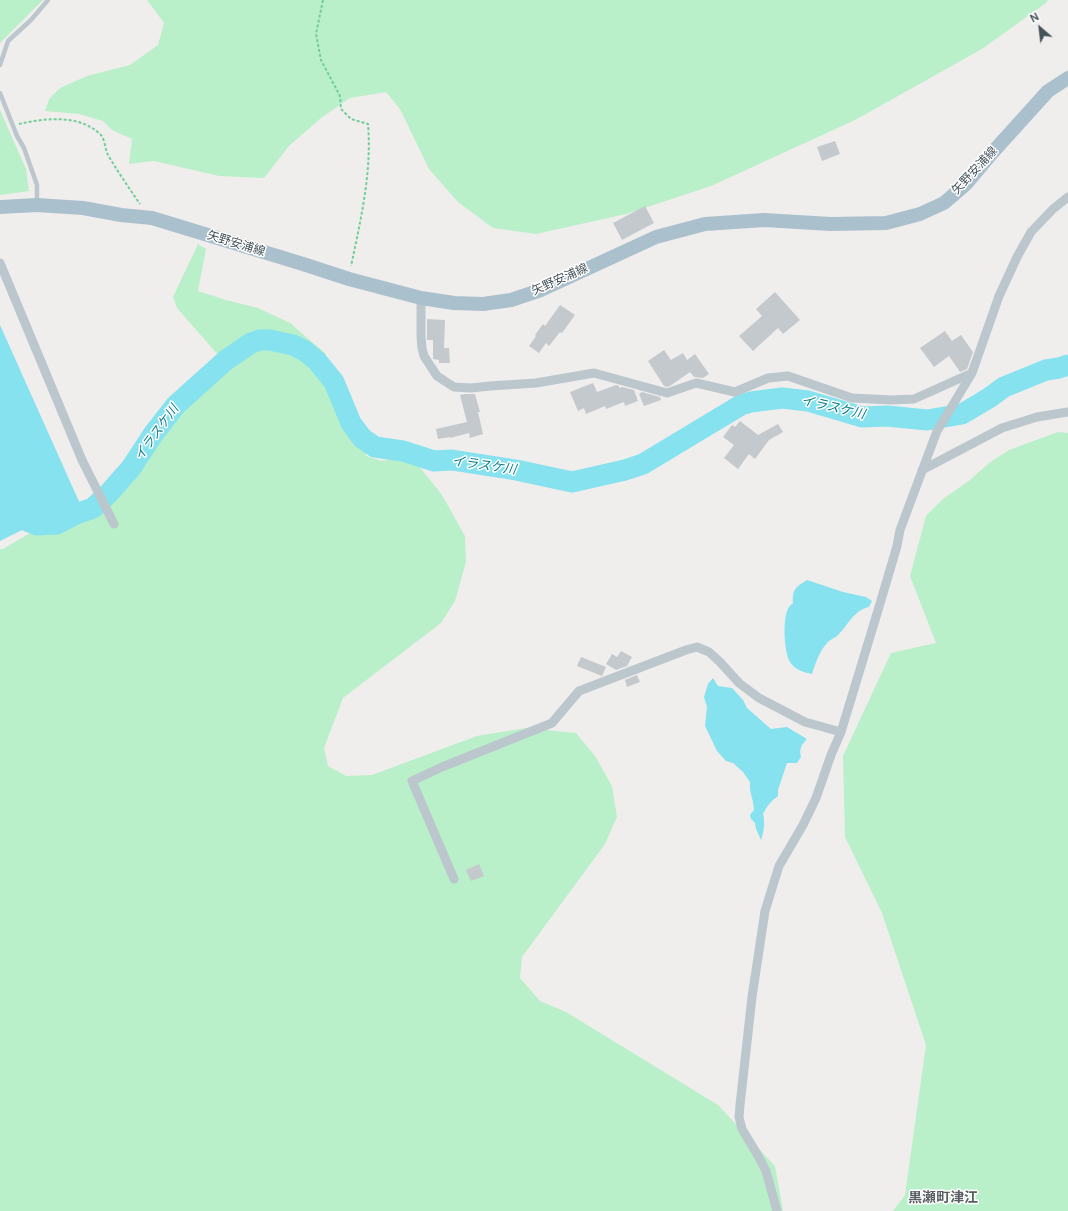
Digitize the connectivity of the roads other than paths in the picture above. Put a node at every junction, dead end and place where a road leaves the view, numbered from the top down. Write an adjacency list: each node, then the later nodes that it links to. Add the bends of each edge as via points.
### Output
1 (48, 0): 2 (lane, via 8,41)
2 (0, 65)
3 (1068, 78): 9 (main road, 矢野安浦線, via 1048,91 966,184 944,204 920,214 886,223 831,224 764,220 705,224 656,237 541,290 511,300 483,304)
4 (0, 93): 6 (lane, via 37,185)
5 (1068, 197): 10 (street, via 1031,232 1017,257 999,296)
6 (37, 206): 7 (main road, 矢野安浦線); 9 (main road, 矢野安浦線, via 84,208 152,218 349,279)
7 (0, 207)
8 (0, 263): 13 (street, via 82,460)
9 (421, 298): 10 (street, via 424,356 437,376 454,387 536,384 594,373 667,393 696,383 735,392 768,378 788,376 852,398 891,400 914,399)
10 (972, 372): 12 (street, via 937,432)
11 (1068, 412): 12 (street, via 1037,417 1002,428)
12 (922, 470): 14 (street, via 900,530)
13 (114, 524)
14 (841, 732): 15 (street, via 805,722 759,698 739,683 709,652 696,647 686,650 579,691 552,723 412,781); 16 (street, via 816,798 779,866 760,937 739,1117 742,1129 766,1171)
15 (454, 879)
16 (777, 1211)

